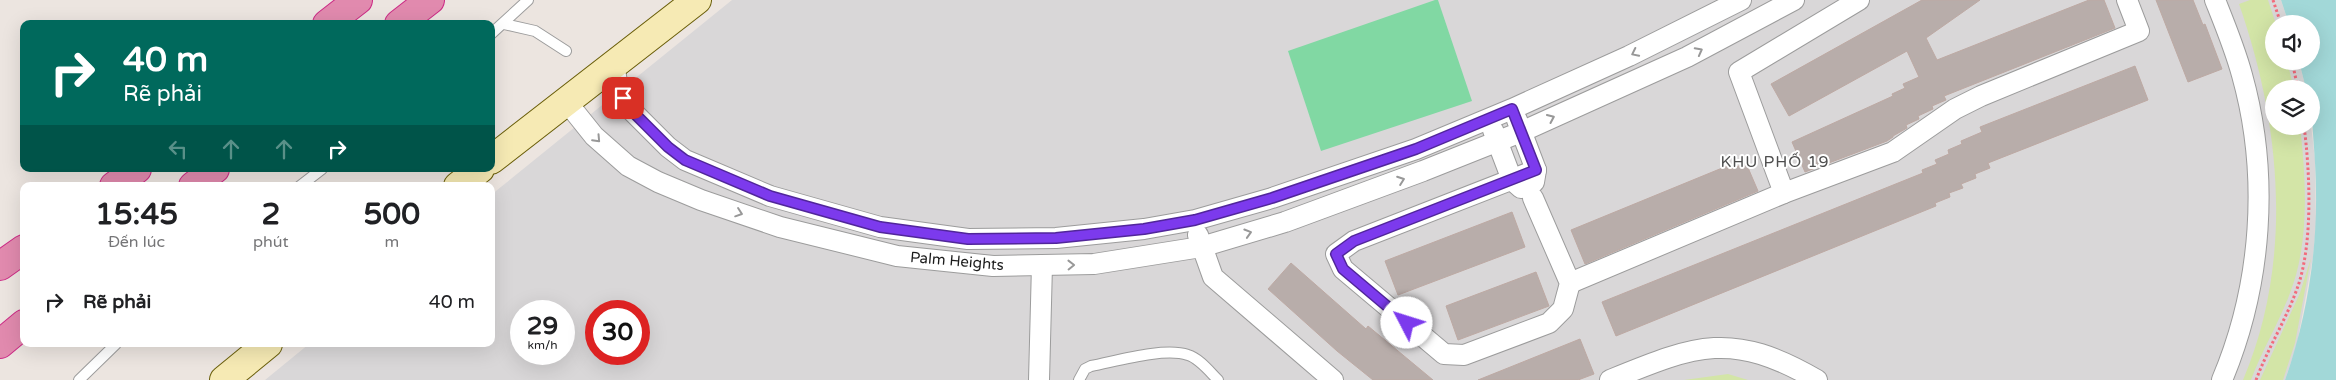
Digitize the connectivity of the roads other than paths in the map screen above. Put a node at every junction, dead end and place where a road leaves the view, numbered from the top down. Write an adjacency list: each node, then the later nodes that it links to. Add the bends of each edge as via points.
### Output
1 (358, 0): 10 (highway)
2 (430, 0): 11 (highway)
3 (528, 0): 12 (lane)
4 (698, 0): 15 (main road)
5 (1741, 0): 17 (street, Palm Heights, one-way to 17)
6 (1794, 0): 19 (street, Palm Heights, one-way to 6, via 1687,57)
7 (1860, 0): 32 (street, via 1739,72)
8 (2126, 0): 32 (street, via 2139,32 1980,96 1892,152)
9 (2215, 0): 52 (street, via 2237,56 2247,96 2258,199 2257,242 2250,284 2238,336)
10 (332, 20)
11 (404, 20)
12 (504, 24): 13 (lane); 14 (lane, via 535,31)
13 (495, 31)
14 (566, 50)
15 (614, 64): 16 (main road); 34 (street, Palm Heights, via 618,88 629,108 685,160 770,196 880,227 968,239 1056,238)
16 (566, 102): 21 (main road); 37 (street, Palm Heights, one-way to 37, via 594,136 628,166 701,200 780,227 897,256 993,266)
17 (1512, 109): 18 (street, Palm Heights); 19 (street)
18 (1489, 118): 20 (street); 34 (street, Palm Heights, via 1416,149 1272,198)
19 (1521, 132): 20 (street, Palm Heights); 22 (street)
20 (1497, 142): 27 (street); 35 (street, Palm Heights, one-way to 20, via 1285,222)
21 (495, 157)
22 (1536, 170): 27 (street); 33 (street)
23 (133, 172): 28 (highway)
24 (211, 172): 29 (highway)
25 (318, 172): 30 (lane)
26 (476, 172): 31 (main road)
27 (1512, 180): 33 (street); 39 (street, via 1354,241 1336,254 1343,269 1444,354 1464,355 1549,323 1563,309)
28 (119, 182)
29 (198, 182)
30 (305, 182)
31 (463, 182)
32 (1784, 193): 39 (street)
33 (1533, 198): 39 (street)
34 (1195, 220): 35 (street)
35 (1201, 247): 37 (street, Palm Heights, one-way to 35, via 1094,264); 49 (street, via 1213,277)
36 (20, 253): 38 (highway)
37 (1042, 265): 46 (street)
38 (0, 266)
39 (1570, 283)
40 (20, 327): 41 (highway)
41 (0, 344)
42 (113, 347): 44 (lane)
43 (264, 347): 45 (main road)
44 (79, 380)
45 (224, 380)
46 (1039, 380)
47 (1080, 380): 48 (lane, via 1085,369 1092,366 1136,356 1178,353 1190,355)
48 (1218, 380)
49 (1332, 380)
50 (1610, 380): 51 (street, via 1674,355 1715,348 1766,354)
51 (1817, 380)
52 (2222, 380)

